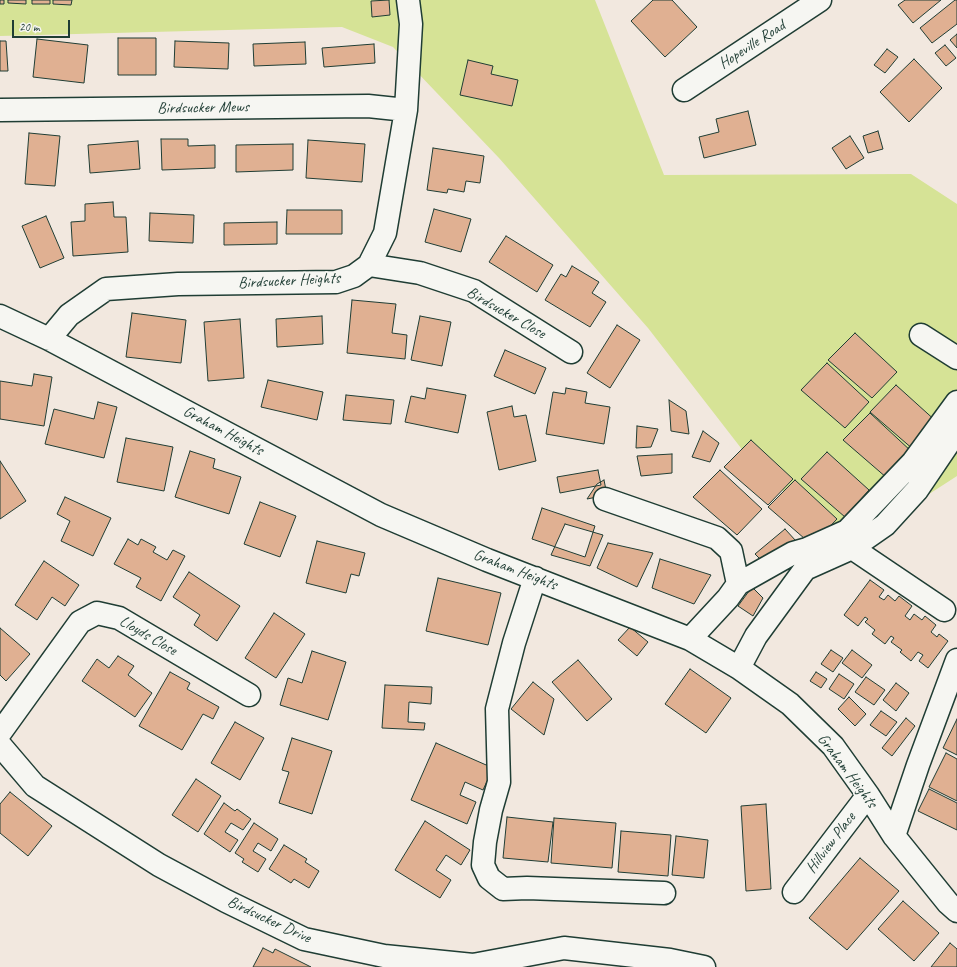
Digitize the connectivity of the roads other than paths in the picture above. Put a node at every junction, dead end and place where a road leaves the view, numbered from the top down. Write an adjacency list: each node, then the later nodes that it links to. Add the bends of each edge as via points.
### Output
1 (408, 0): 5 (street, Birdsucker Heights, via 411,24)
2 (820, 0): 3 (street, Hopeville Road)
3 (684, 90)
4 (0, 110): 5 (street, Birdsucker Mews, via 368,106)
5 (406, 110): 6 (street, Birdsucker Heights, via 385,233)
6 (369, 265): 9 (street, Birdsucker Heights, via 354,276 336,282 178,284 106,289 69,315); 10 (street, Birdsucker Close, via 420,273 474,291)
7 (0, 316): 9 (street, Graham Heights)
8 (921, 335): 11 (street)
9 (49, 339): 16 (street, Graham Heights, via 381,516)
10 (571, 352)
11 (957, 358)
12 (957, 402): 17 (street, via 913,462 847,531 793,553)
13 (957, 431): 15 (street, via 917,490 900,510)
14 (605, 499): 17 (street, via 717,538 731,551)
15 (852, 548): 18 (street); 21 (street, via 805,569 756,636)
16 (535, 578): 19 (street, Graham Heights); 28 (street, via 497,709 499,782 491,810 483,865 489,878 503,889)
17 (738, 584): 19 (street)
18 (944, 610)
19 (690, 639): 21 (street, Graham Heights)
20 (957, 660): 26 (street)
21 (740, 668): 25 (street, Graham Heights, via 790,704 833,746)
22 (248, 696): 23 (street, Lloyds Close, via 119,618 97,612 80,622)
23 (0, 733)
24 (0, 744): 30 (street, Birdsucker Drive, via 35,786 159,865 304,939 384,956 473,965 564,948 670,960)
25 (868, 795): 26 (street, Graham Heights); 27 (street, Hillview Place)
26 (894, 836): 29 (street, Graham Heights)
27 (794, 892)
28 (664, 893)
29 (957, 912)
30 (704, 967)

